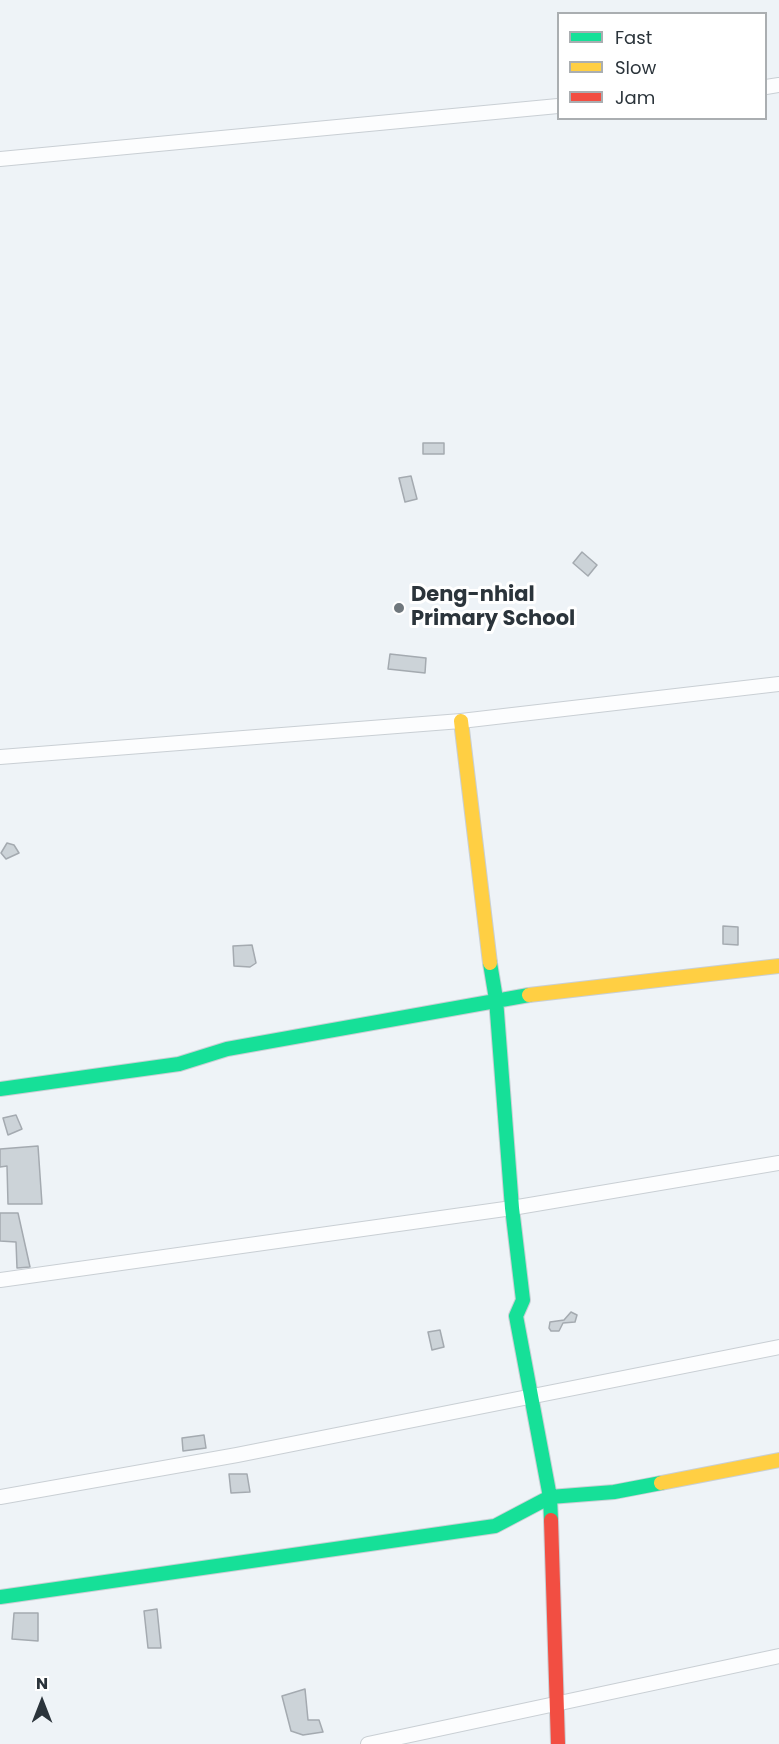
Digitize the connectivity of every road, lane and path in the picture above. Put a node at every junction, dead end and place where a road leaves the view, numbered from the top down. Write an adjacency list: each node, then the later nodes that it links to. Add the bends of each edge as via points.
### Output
1 (557, 106): 2 (street)
2 (0, 159)
3 (779, 684): 4 (street)
4 (461, 722): 5 (street); 7 (street)
5 (0, 757)
6 (779, 966): 7 (street)
7 (496, 999): 8 (street, via 227,1049 179,1064); 10 (street)
8 (0, 1089)
9 (779, 1163): 10 (street)
10 (512, 1208): 11 (street); 13 (street, via 523,1300 516,1316)
11 (0, 1280)
12 (779, 1347): 13 (street)
13 (529, 1395): 15 (street, via 237,1455); 16 (street)
14 (779, 1460): 16 (street, via 614,1492)
15 (0, 1497)
16 (550, 1497): 17 (street, via 495,1526); 19 (street)
17 (0, 1597)
18 (779, 1656): 19 (street)
19 (557, 1705): 20 (street); 21 (street)
20 (368, 1744)
21 (558, 1744)

